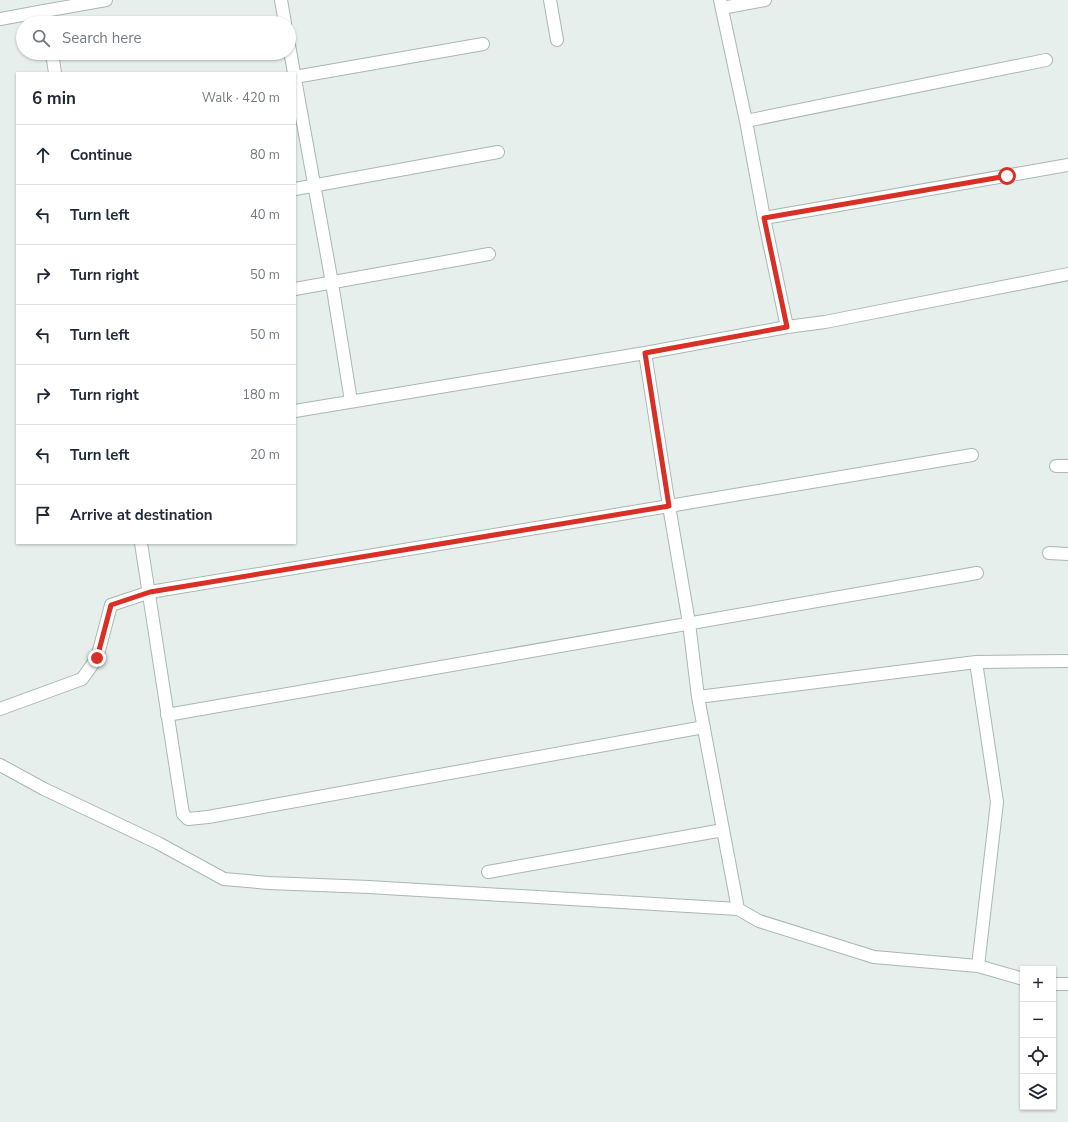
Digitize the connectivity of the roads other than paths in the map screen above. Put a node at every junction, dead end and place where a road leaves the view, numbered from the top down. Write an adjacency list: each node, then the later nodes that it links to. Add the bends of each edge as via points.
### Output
1 (106, 0): 6 (street)
2 (281, 0): 8 (street)
3 (550, 0): 10 (street)
4 (765, 0): 5 (street)
5 (721, 4): 19 (street)
6 (44, 10): 7 (street); 9 (street)
7 (45, 16)
8 (284, 16)
9 (0, 19)
10 (557, 40)
11 (483, 44): 17 (street)
12 (53, 60): 15 (street)
13 (292, 60): 16 (street)
14 (1046, 60): 19 (street)
15 (55, 72)
16 (294, 72)
17 (296, 78)
18 (296, 84): 22 (street)
19 (746, 121): 24 (street)
20 (498, 152): 22 (street)
21 (1068, 165): 24 (street)
22 (314, 185): 23 (street); 27 (street)
23 (296, 189)
24 (764, 218): 29 (street)
25 (489, 254): 27 (street)
26 (1068, 274): 29 (street, via 825,322)
27 (332, 283): 28 (street); 31 (street)
28 (296, 289)
29 (787, 327): 30 (street)
30 (645, 353): 31 (street); 36 (street)
31 (351, 401): 32 (street)
32 (296, 410)
33 (972, 455): 36 (street)
34 (1056, 466): 35 (street)
35 (1068, 466)
36 (669, 506): 41 (street); 42 (street)
37 (142, 544): 41 (street)
38 (1049, 553): 39 (street)
39 (1068, 554)
40 (977, 573): 42 (street)
41 (150, 592): 46 (street, via 111,605 97,658 82,678); 47 (street)
42 (689, 623): 45 (street); 47 (street)
43 (1068, 661): 44 (street)
44 (976, 662): 45 (street); 53 (street, via 997,802)
45 (698, 697): 48 (street)
46 (0, 710)
47 (167, 715): 48 (street, via 183,814 188,819)
48 (704, 727): 50 (street)
49 (0, 765): 52 (street, via 224,879)
50 (723, 830): 51 (street); 52 (street)
51 (488, 872)
52 (738, 909): 53 (street, via 759,921 874,957)
53 (978, 966): 54 (street)
54 (1020, 979)
55 (1056, 984): 56 (street)
56 (1068, 984)

